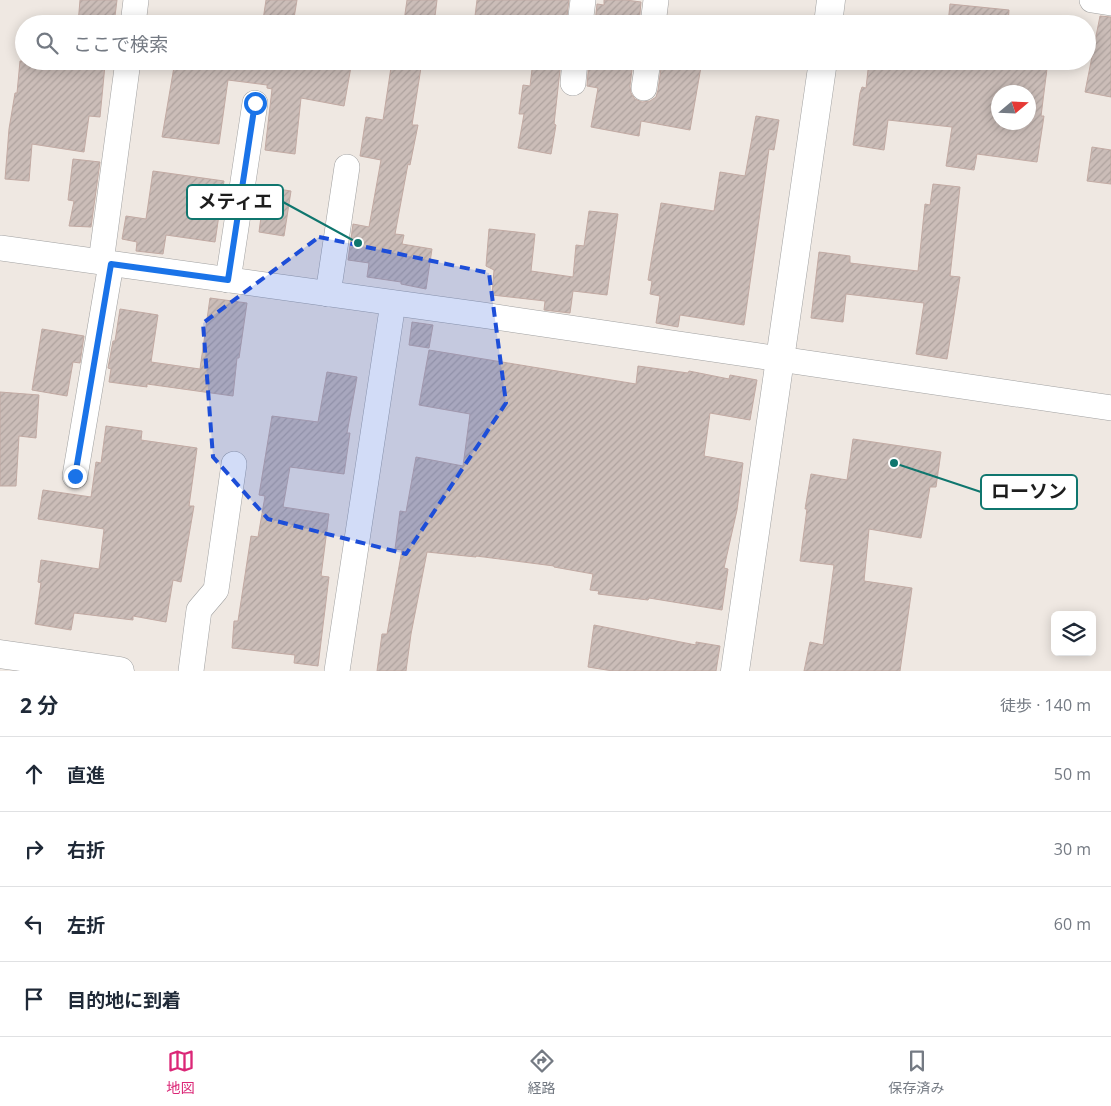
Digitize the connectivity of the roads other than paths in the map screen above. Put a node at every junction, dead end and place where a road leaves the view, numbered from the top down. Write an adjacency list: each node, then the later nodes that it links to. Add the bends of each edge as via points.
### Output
1 (136, 0): 7 (street)
2 (583, 0): 8 (street)
3 (656, 0): 9 (street)
4 (831, 0): 10 (street)
5 (1092, 0): 6 (street)
6 (1111, 3)
7 (134, 15)
8 (581, 15)
9 (654, 15)
10 (829, 15)
11 (127, 70): 18 (street)
12 (647, 70): 14 (street)
13 (822, 70): 22 (street)
14 (644, 88)
15 (255, 103): 19 (street)
16 (347, 167): 20 (street)
17 (0, 248): 18 (street)
18 (106, 263): 19 (street); 25 (street)
19 (228, 280): 20 (street)
20 (328, 294): 21 (street)
21 (393, 303): 22 (street); 29 (street)
22 (781, 360): 23 (street); 30 (street)
23 (1111, 408)
24 (234, 464): 28 (street, via 216,590 199,610)
25 (75, 476)
26 (0, 654): 27 (street)
27 (120, 671)
28 (191, 671)
29 (337, 671)
30 (735, 671)

